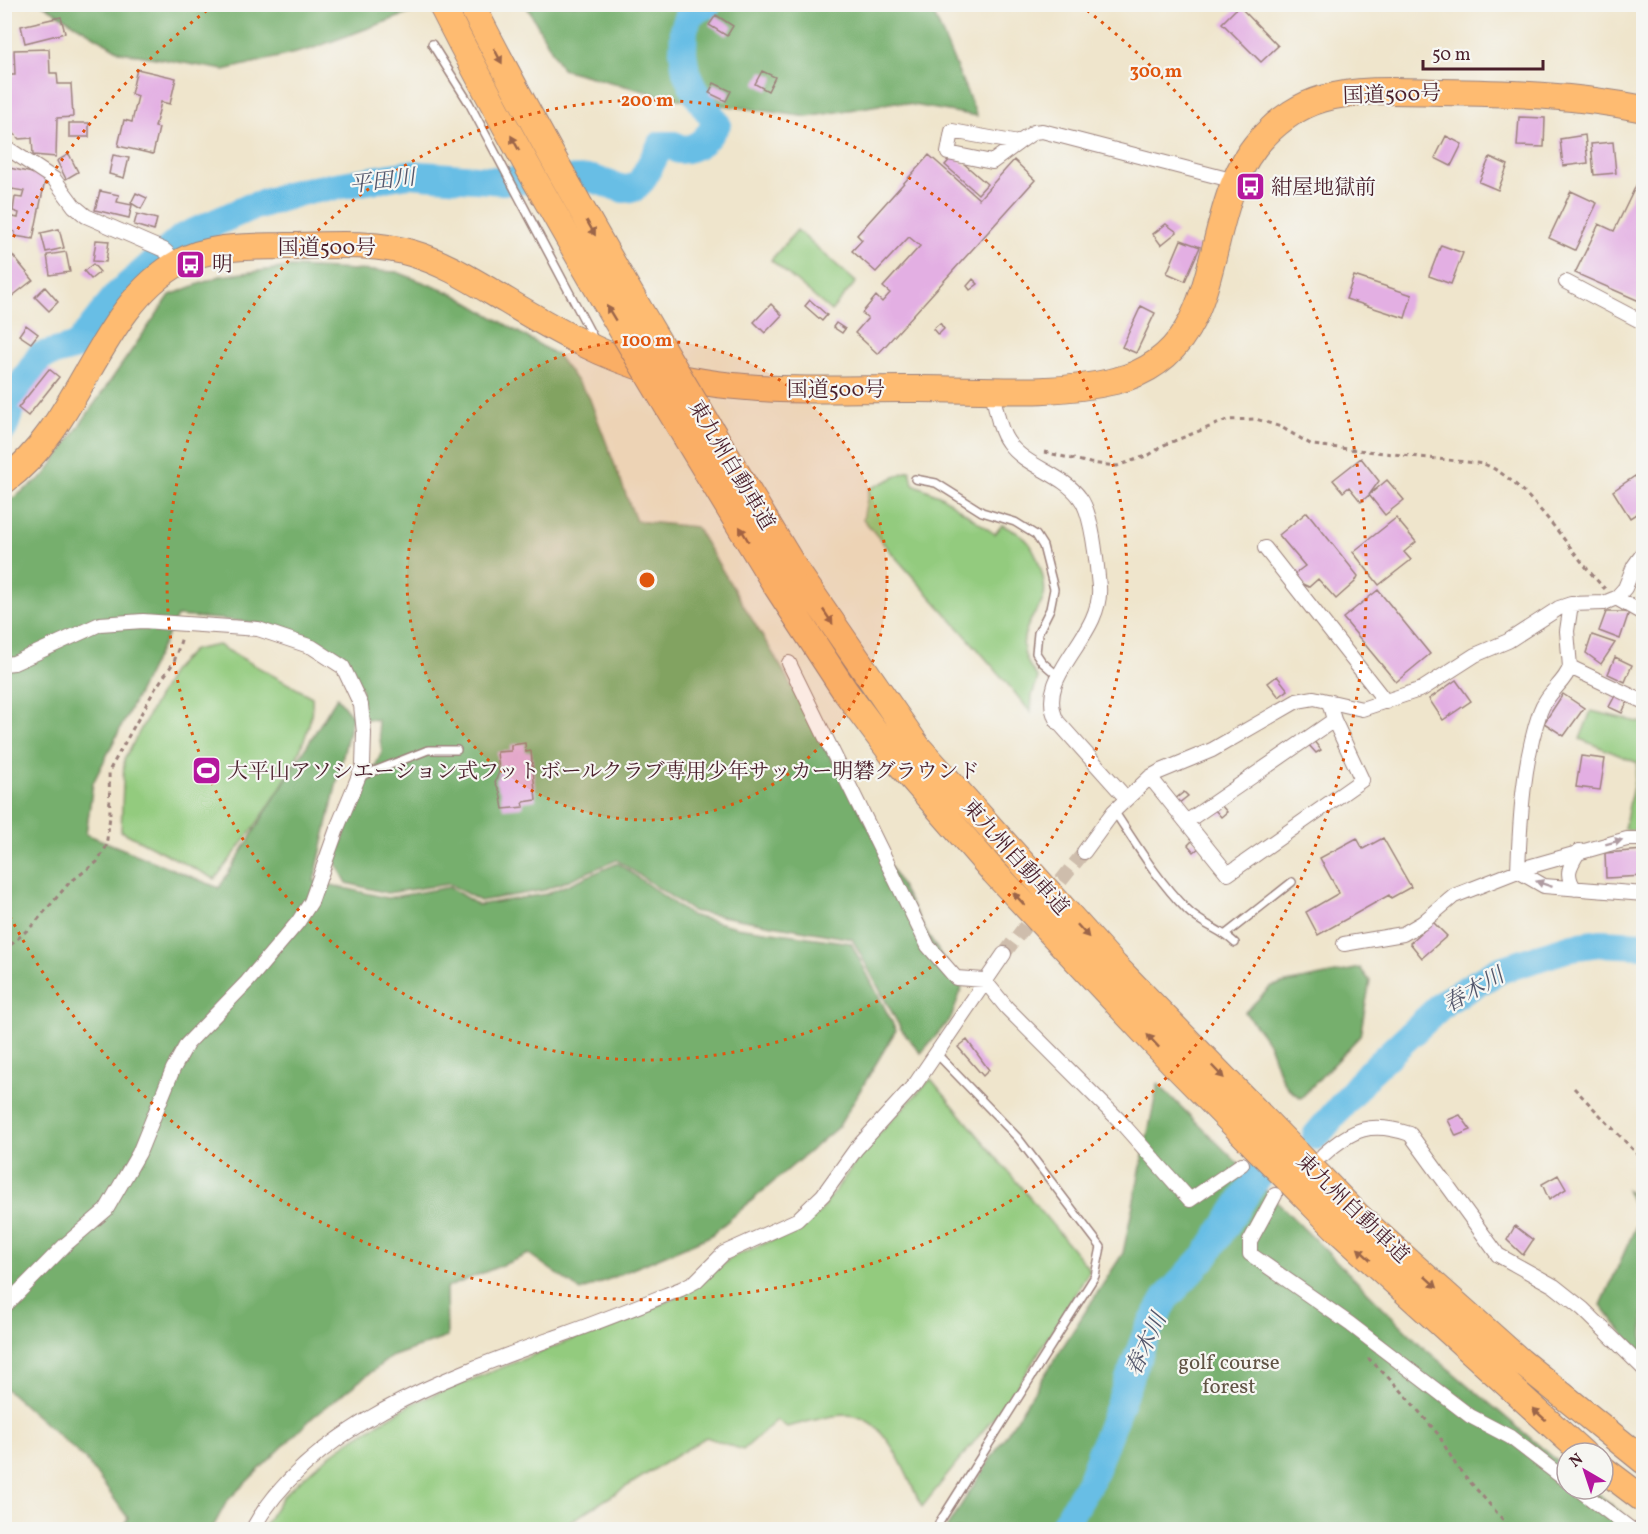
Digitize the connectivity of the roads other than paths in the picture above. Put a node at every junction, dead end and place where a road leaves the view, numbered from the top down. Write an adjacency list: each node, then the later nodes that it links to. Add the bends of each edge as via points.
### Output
1 (441, 4): 52 (highway, 東九州自動車道, one-way to 1, bridge, via 1341,1233 1174,1065 994,872 898,762 845,691 775,584 600,296)
2 (471, 4): 53 (highway, 東九州自動車道, one-way to 53, bridge, via 655,340 795,569 917,746 1115,966 1359,1217 1520,1361)
3 (432, 44): 11 (lane, via 469,103)
4 (1644, 109): 7 (highway, 国道500号, via 1530,94 1401,91 1341,95 1310,104 1267,132)
5 (1018, 143): 7 (street, via 1034,132 1053,133)
6 (4, 146): 8 (street, via 54,179 86,216 156,246)
7 (1234, 180): 12 (highway, 国道500号, via 1200,303 1189,327 1166,353 1137,374 1107,383 1060,389)
8 (176, 260): 11 (highway, 国道500号, via 249,247 368,245 408,252 446,266); 14 (highway, 国道500号, via 134,300 66,410 33,455)
9 (1566, 282): 10 (street)
10 (1644, 322)
11 (600, 353): 12 (highway, 国道500号, via 663,374 738,386)
12 (991, 390): 23 (street, via 1006,441 1074,491 1084,503 1089,522 1099,585 1098,606)
13 (915, 479): 23 (lane, via 936,483 982,512 1015,522 1036,535 1043,546 1054,589 1050,609 1038,633 1036,653)
14 (4, 481)
15 (1265, 548): 25 (street)
16 (1644, 552): 17 (street)
17 (1616, 598): 18 (street, via 1604,603); 19 (street)
18 (1571, 604): 22 (street, via 1567,632); 25 (street, via 1551,612 1508,641 1475,655 1422,689)
19 (1644, 614)
20 (789, 663): 45 (street, via 928,946 956,978)
21 (4, 664): 29 (street, via 100,624 143,621 274,633 312,646 334,659 350,678 361,705 364,757)
22 (1570, 667): 26 (street); 37 (street, via 1540,711 1521,803)
23 (1058, 676): 31 (street, via 1052,691 1057,721)
24 (1329, 702): 25 (street, via 1355,710); 27 (street); 30 (street, via 1314,698 1297,701 1212,750)
25 (1386, 702)
26 (1644, 702)
27 (1334, 720): 33 (street); 33 (street, via 1362,780 1228,874)
28 (457, 750): 29 (lane, via 428,750)
29 (359, 777): 50 (street, via 311,902 247,982 187,1044 139,1153 106,1210)
30 (1150, 777): 31 (street); 33 (street)
31 (1126, 798): 32 (street)
32 (1114, 811): 36 (street); 41 (lane, via 1178,901 1205,925)
33 (1186, 822)
34 (1644, 838): 35 (street, one-way to 34, via 1627,838)
35 (1580, 851): 37 (street); 39 (street, via 1569,867 1568,880)
36 (1084, 852)
37 (1518, 871): 39 (street, one-way to 37, via 1544,886); 43 (street, via 1454,896 1403,934)
38 (1292, 882): 41 (lane)
39 (1575, 889): 40 (street)
40 (1644, 894)
41 (1226, 934): 42 (lane)
42 (1235, 943)
43 (1344, 944)
44 (1004, 954): 45 (street)
45 (984, 980): 46 (street); 48 (street, via 1190,1200)
46 (935, 1052): 58 (lane, via 1018,1138 1101,1247 1095,1276); 59 (street, via 916,1083 856,1149 824,1195 797,1220 735,1246 696,1281 681,1289 401,1400 345,1435 287,1480)
47 (1323, 1155): 51 (street, via 1347,1136 1365,1128 1390,1128 1410,1134 1498,1255 1554,1286)
48 (1242, 1164)
49 (1275, 1195): 54 (street, via 1250,1241 1250,1254 1470,1416 1510,1437)
50 (4, 1307)
51 (1644, 1369)
52 (1569, 1441)
53 (1644, 1461)
54 (1555, 1472)
55 (1615, 1478): 56 (highway)
56 (1644, 1500)
57 (1594, 1501): 60 (street)
58 (939, 1523)
59 (252, 1530)
60 (1632, 1530)

